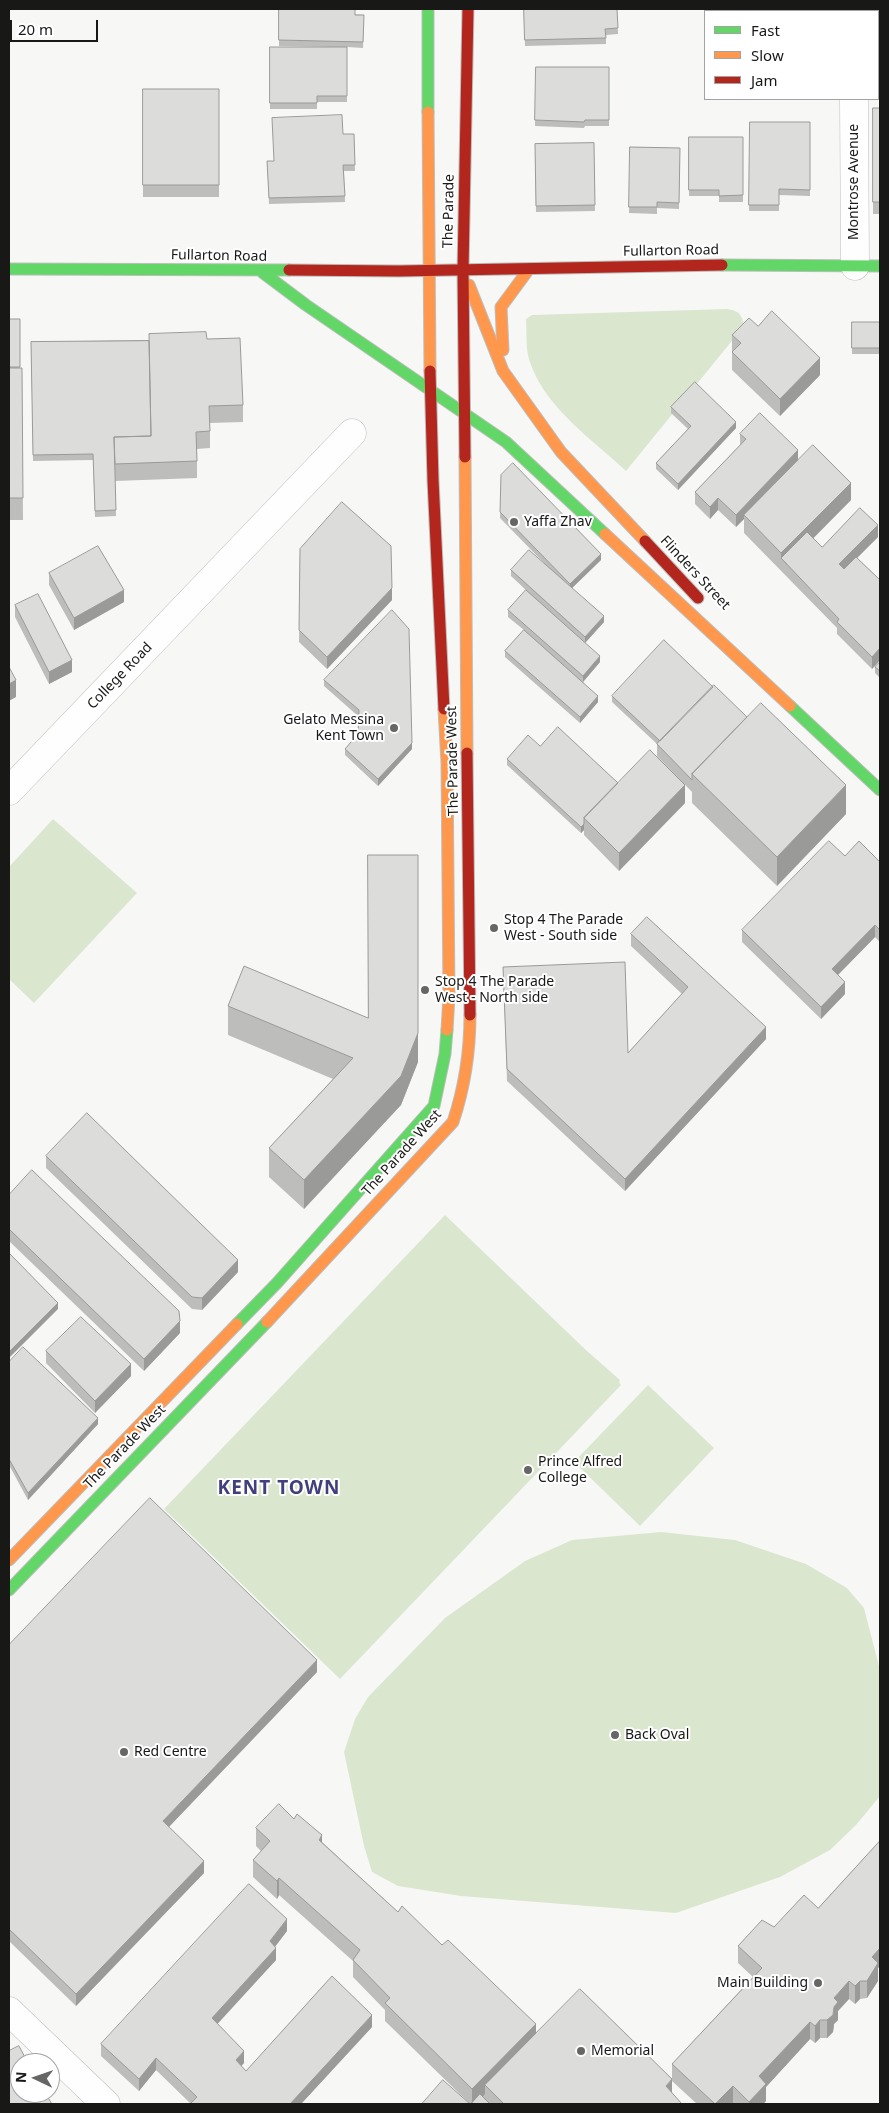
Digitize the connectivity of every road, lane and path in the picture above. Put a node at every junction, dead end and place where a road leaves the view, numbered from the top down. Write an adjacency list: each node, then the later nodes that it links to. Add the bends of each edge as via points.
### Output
1 (428, 9): 8 (main road, The Parade)
2 (468, 9): 7 (main road, The Parade)
3 (854, 100): 4 (street, Montrose Avenue)
4 (868, 266): 6 (main road, Fullarton Road, via 784,264)
5 (9, 269): 9 (main road, Fullarton Road)
6 (529, 269): 7 (main road, Fullarton Road); 10 (main road, via 501,307)
7 (463, 270): 8 (main road, Fullarton Road); 10 (main road, Flinders Street); 12 (main road, The Parade)
8 (428, 271): 9 (main road, Fullarton Road); 11 (main road, The Parade)
9 (262, 272): 11 (main road)
10 (503, 371): 14 (main road, Flinders Street, via 561,452)
11 (431, 390): 12 (main road); 18 (main road, The Parade West, via 447,763 449,986 445,1054 434,1106 277,1282)
12 (464, 414): 16 (main road, via 506,442); 18 (main road, The Parade West, via 470,1036 464,1089 453,1122 291,1297)
13 (352, 433): 17 (street, College Road)
14 (705, 605)
15 (746, 648): 16 (main road)
16 (878, 788)
17 (9, 791)
18 (11, 1569)
19 (9, 2010): 20 (street)
20 (106, 2104)

